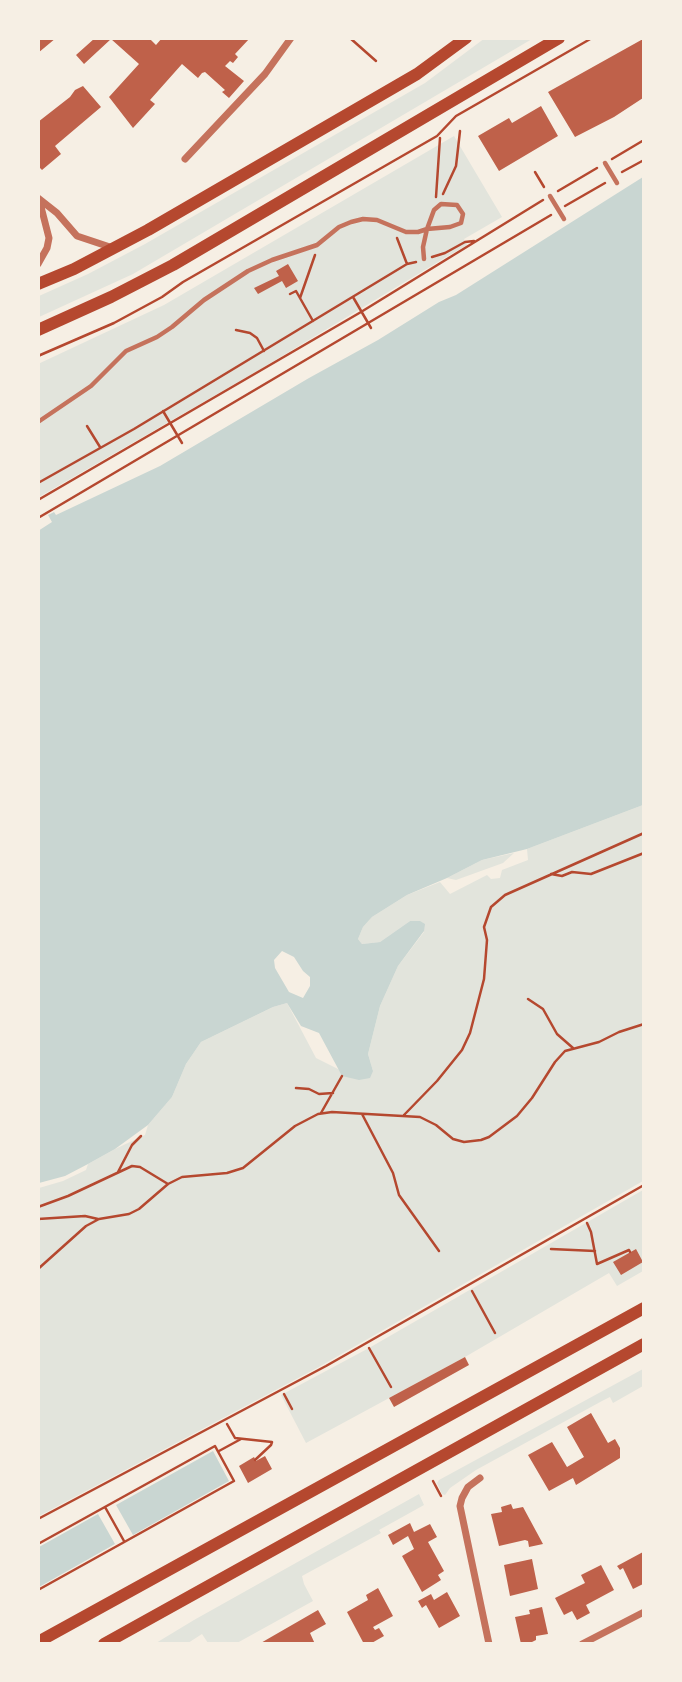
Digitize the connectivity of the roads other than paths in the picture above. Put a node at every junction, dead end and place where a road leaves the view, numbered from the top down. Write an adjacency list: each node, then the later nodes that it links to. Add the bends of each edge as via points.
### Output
1 (291, 38): 4 (street, via 265,74)
2 (466, 38): 11 (main road, via 417,74)
3 (559, 38): 15 (main road, via 211,243)
4 (186, 159)
5 (605, 163): 6 (lane)
6 (615, 180)
7 (550, 196): 9 (lane)
8 (38, 198): 11 (street, via 77,236); 13 (street, via 49,238)
9 (564, 219)
10 (427, 229): 10 (lane, via 458,225 462,211 445,203 434,210); 12 (lane); 16 (lane, via 406,232 363,219 339,228 317,244 248,271 164,332 126,351 91,386)
11 (114, 248): 14 (main road)
12 (424, 260)
13 (38, 264)
14 (38, 284)
15 (38, 330)
16 (38, 422)
17 (643, 1308): 21 (main road)
18 (643, 1344): 22 (main road)
19 (480, 1478): 23 (street, via 468,1487 460,1506)
20 (643, 1612): 24 (street)
21 (38, 1642)
22 (104, 1643)
23 (489, 1643)
24 (582, 1643)

